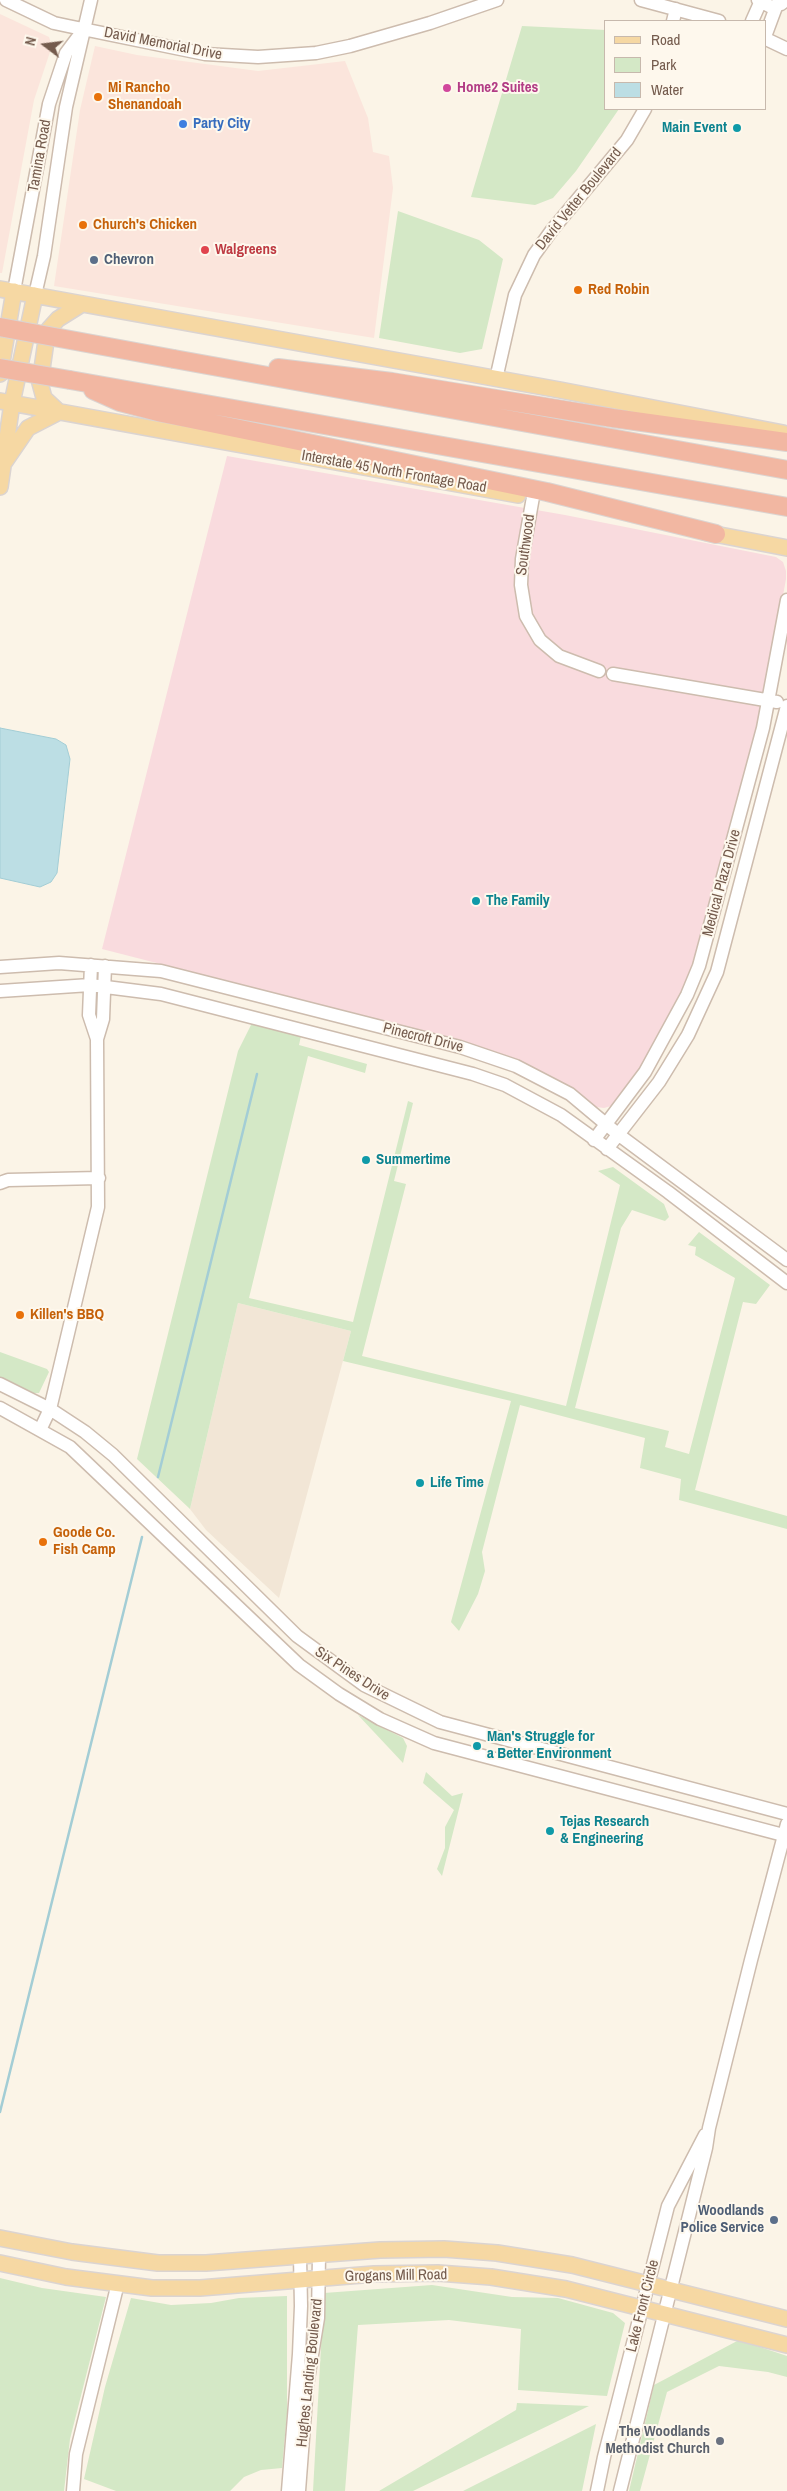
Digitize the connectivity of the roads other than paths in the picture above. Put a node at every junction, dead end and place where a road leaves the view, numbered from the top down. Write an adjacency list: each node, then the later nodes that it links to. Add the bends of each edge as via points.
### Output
1 (6, 0): 10 (street, David Memorial Drive, via 54,22)
2 (91, 0): 10 (street, Tamina Road)
3 (498, 0): 10 (street, David Memorial Drive, via 430,24 350,46 287,56 205,54)
4 (642, 0): 7 (street)
5 (759, 1): 6 (street, via 771,7); 9 (street)
6 (781, 3): 11 (street)
7 (675, 15): 8 (street)
8 (712, 20)
9 (752, 20)
10 (84, 29): 15 (street, Tamina Road, via 66,53 49,104); 16 (street, Tamina Road, via 66,107 44,256)
11 (767, 32)
12 (767, 39): 13 (street)
13 (787, 49)
14 (644, 110): 22 (street, David Vetter Boulevard, via 627,140 534,255 515,295)
15 (7, 290): 16 (main road); 21 (main road)
16 (35, 295): 17 (main road); 24 (main road)
17 (82, 304): 22 (main road); 25 (main road, via 58,319 49,329 46,341 40,383 44,398)
18 (0, 328): 20 (highway, bridge)
19 (0, 368): 23 (highway, bridge)
20 (227, 369): 27 (highway, via 287,368); 29 (highway)
21 (0, 374)
22 (496, 379): 26 (main road)
23 (70, 380): 32 (highway); 33 (highway, via 120,402 162,414 548,492)
24 (6, 402): 25 (main road, Interstate 45 North Frontage Road); 28 (main road)
25 (60, 412): 28 (main road, via 28,428); 31 (main road, Interstate 45 North Frontage Road)
26 (787, 434)
27 (787, 442)
28 (4, 464): 30 (main road)
29 (787, 470)
30 (0, 487)
31 (533, 498): 33 (main road, Interstate 45 North Frontage Road); 36 (street, Southwood, via 522,559 521,586 526,616 540,640 559,656)
32 (787, 507)
33 (716, 534): 34 (main road, Interstate 45 North Frontage Road)
34 (787, 548)
35 (787, 600): 38 (street, Medical Plaza Drive)
36 (599, 671)
37 (613, 674): 38 (street)
38 (769, 701): 39 (street); 47 (street, Medical Plaza Drive, via 699,966 645,1072)
39 (787, 705): 48 (street, Medical Plaza Drive, via 718,972 688,1035 659,1082)
40 (91, 964): 41 (street, Pinecroft Drive); 42 (street, Pinecroft Drive); 43 (street)
41 (106, 966): 44 (street); 47 (street, Pinecroft Drive, via 161,971 477,1052 555,1085)
42 (0, 967)
43 (90, 986): 44 (street, Pinecroft Drive); 45 (street, Pinecroft Drive); 46 (street, via 89,1015)
44 (104, 987): 46 (street, via 103,1019); 49 (street, Pinecroft Drive, via 161,994 473,1074 533,1098)
45 (0, 991)
46 (97, 1039): 51 (street)
47 (606, 1124): 48 (street, Pinecroft Drive); 49 (street, Medical Plaza Drive)
48 (619, 1135): 50 (street, Medical Plaza Drive); 53 (street, Pinecroft Drive)
49 (594, 1140): 50 (street, Pinecroft Drive)
50 (607, 1150): 54 (street, Pinecroft Drive)
51 (99, 1178): 52 (street); 57 (street, via 93,1235)
52 (3, 1180)
53 (787, 1260)
54 (787, 1283)
55 (0, 1384): 57 (street, Six Pines Drive)
56 (0, 1408): 58 (street, Six Pines Drive)
57 (50, 1409): 58 (street); 59 (street, Six Pines Drive, via 86,1432 113,1455)
58 (40, 1430): 60 (street, Six Pines Drive, via 70,1447)
59 (195, 1536): 60 (street); 61 (street, Six Pines Drive)
60 (179, 1550): 62 (street, Six Pines Drive)
61 (297, 1636): 62 (street); 63 (street, Six Pines Drive, via 364,1685 433,1719)
62 (284, 1652): 64 (street, Six Pines Drive, via 356,1706 434,1743)
63 (787, 1814)
64 (786, 1832): 65 (street, Lake Front Circle)
65 (709, 2128): 75 (street, Lake Front Circle, via 671,2197); 76 (street, Lake Front Circle)
66 (0, 2238): 69 (main road, Grogans Mill Road, via 158,2264)
67 (319, 2255): 68 (main road, Grogans Mill Road, via 444,2249); 69 (main road, Grogans Mill Road); 71 (street, Hughes Landing Boulevard)
68 (511, 2255): 72 (main road); 75 (main road, Grogans Mill Road, via 572,2265)
69 (300, 2257): 73 (street, Hughes Landing Boulevard)
70 (0, 2263): 74 (main road, Grogans Mill Road, via 42,2273)
71 (320, 2278): 72 (main road, Grogans Mill Road, via 438,2273); 73 (main road, Grogans Mill Road); 83 (street, Hughes Landing Boulevard, via 318,2318 306,2385)
72 (507, 2280): 77 (main road, Grogans Mill Road, via 566,2290)
73 (301, 2281): 74 (main road, Grogans Mill Road, via 200,2288 152,2288); 82 (street, Hughes Landing Boulevard, via 299,2359)
74 (118, 2283): 81 (street, via 76,2454)
75 (648, 2285): 76 (main road, Grogans Mill Road); 77 (street, Lake Front Circle)
76 (670, 2290): 78 (street, Lake Front Circle); 79 (main road, Grogans Mill Road)
77 (642, 2309): 78 (main road, Grogans Mill Road); 84 (street, Lake Front Circle)
78 (664, 2314): 80 (main road, Grogans Mill Road); 85 (street, Lake Front Circle)
79 (787, 2320)
80 (787, 2345)
81 (73, 2491)
82 (288, 2491)
83 (299, 2491)
84 (597, 2491)
85 (620, 2491)

